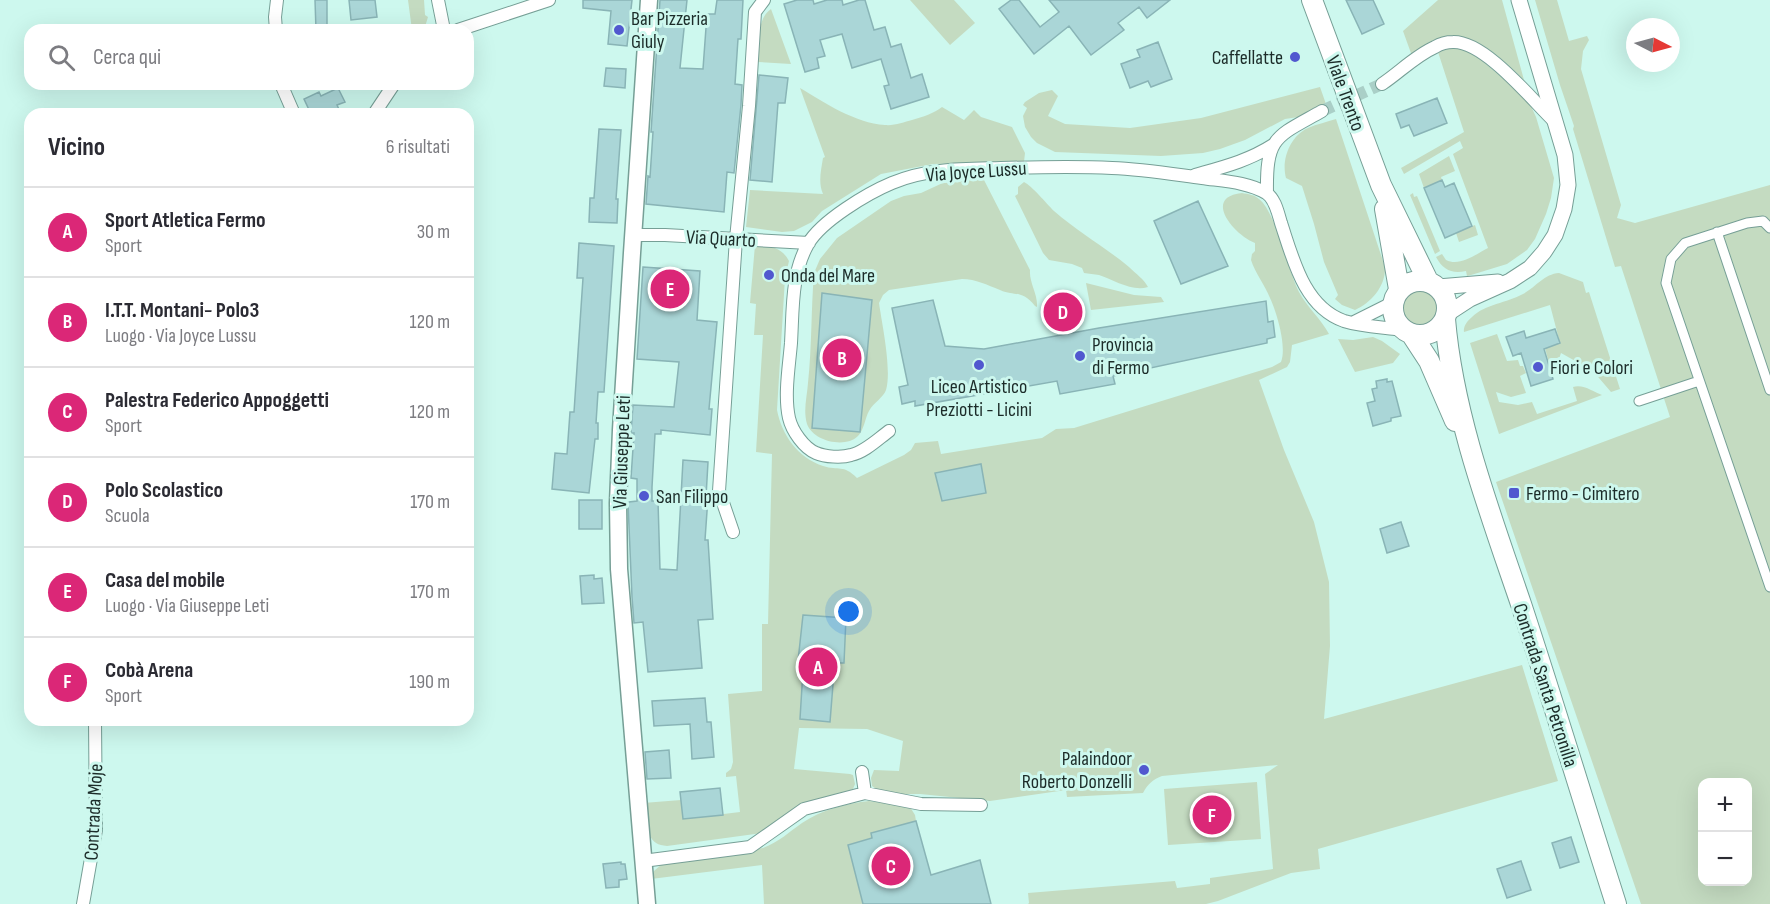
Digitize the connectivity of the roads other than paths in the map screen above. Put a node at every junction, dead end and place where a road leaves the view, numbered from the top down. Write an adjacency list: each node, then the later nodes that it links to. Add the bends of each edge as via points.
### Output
1 (277, 0): 8 (street)
2 (438, 0): 9 (street)
3 (549, 0): 10 (street)
4 (650, 0): 24 (main road, Via Giuseppe Leti)
5 (764, 0): 25 (street, via 755,12)
6 (1312, 0): 20 (main road, Viale Trento)
7 (1519, 0): 17 (street)
8 (276, 24)
9 (443, 24)
10 (474, 25)
11 (1382, 84): 17 (street, via 1419,55 1454,41 1476,49)
12 (284, 90): 14 (street)
13 (390, 90): 15 (street)
14 (291, 108)
15 (378, 108)
16 (1322, 111): 18 (street, via 1283,133)
17 (1555, 121): 27 (street, via 1566,165 1564,209 1556,235 1544,252 1530,268)
18 (1273, 145): 19 (street, via 1256,156); 21 (street, via 1268,160)
19 (1188, 176): 21 (street, Via Joyce Lussu, via 1243,184); 26 (street, Via Joyce Lussu, via 1114,168 1045,167 950,169 916,174 860,199)
20 (1381, 185): 28 (main road, Viale Trento); 29 (main road, Viale Trento)
21 (1268, 193): 31 (street, via 1309,293 1326,312)
22 (1770, 228): 23 (street, via 1763,221)
23 (1717, 232): 33 (street, via 1685,243 1671,259 1666,283); 34 (street)
24 (633, 235): 25 (street, Via Quarto); 44 (main road, Via Giuseppe Leti, via 621,429 619,569)
25 (736, 238): 26 (street, Via Quarto); 38 (street, via 719,491)
26 (809, 243): 36 (street, Via Joyce Lussu, via 794,290 789,420 800,440 816,453 835,456 852,455)
27 (1510, 281): 28 (street); 30 (street, via 1470,299)
28 (1433, 284): 29 (main road, via 1415,280); 30 (main road, Viale Trento, via 1446,299)
29 (1396, 296): 31 (street); 32 (main road, Viale Trento, via 1392,312 1396,323)
30 (1446, 316): 32 (main road, via 1433,332); 37 (main road, Contrada Santa Petronilla, via 1448,354)
31 (1352, 323): 32 (street)
32 (1408, 332): 37 (main road, Contrada Santa Petronilla, via 1429,362)
33 (1700, 381): 35 (street); 39 (street)
34 (1770, 390)
35 (1639, 401)
36 (889, 431)
37 (1475, 466): 47 (main road, Contrada Santa Petronilla)
38 (733, 532)
39 (1770, 587)
40 (95, 726): 45 (street, Contrada Moje, via 96,830)
41 (862, 772): 42 (street)
42 (865, 793): 43 (street, via 921,804); 44 (street, via 804,809 750,847)
43 (981, 805)
44 (643, 861): 46 (main road, Via Giuseppe Leti)
45 (83, 904)
46 (646, 904)
47 (1616, 904)

